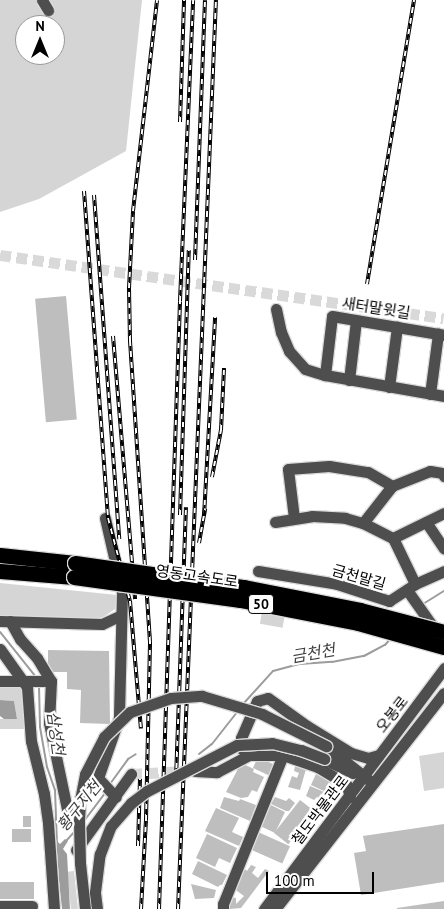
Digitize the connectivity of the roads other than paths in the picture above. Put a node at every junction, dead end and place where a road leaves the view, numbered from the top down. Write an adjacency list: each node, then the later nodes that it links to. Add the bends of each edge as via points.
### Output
1 (276, 309): 5 (street, via 289,351 305,369)
2 (356, 320): 3 (street, 새터말윗길); 5 (street, 새터말윗길, via 332,316); 6 (street)
3 (397, 327): 4 (street, 새터말윗길); 7 (street)
4 (441, 334): 8 (street)
5 (325, 376): 6 (street)
6 (348, 380): 7 (street)
7 (389, 386): 8 (street)
8 (430, 394): 9 (street)
9 (444, 396)
10 (444, 476): 11 (street, via 430,471)
11 (392, 486): 14 (street, via 368,472 329,466 288,468); 17 (street)
12 (444, 512): 16 (street)
13 (105, 518): 26 (street, via 122,592)
14 (294, 518): 15 (street); 17 (street, via 330,516)
15 (275, 522)
16 (426, 522): 18 (street); 19 (street)
17 (364, 523): 18 (street)
18 (393, 538): 25 (street)
19 (444, 550)
20 (0, 555): 21 (highway, 영동고속도로 / 50)
21 (74, 570): 22 (highway, 영동고속도로 / 50); 28 (highway, 영동고속도로 / 50, bridge, via 244,587 360,610); 30 (highway, 영동고속도로 / 50, bridge, via 358,623)
22 (0, 571)
23 (258, 571): 25 (street, 금천말길, via 337,584 389,601)
24 (444, 571): 25 (street, 금천말길)
25 (411, 587): 29 (street, via 423,613)
26 (121, 615): 27 (street, via 102,624); 43 (street, via 119,718 98,778)
27 (5, 621): 35 (street, via 37,658)
28 (444, 632)
29 (444, 642)
30 (444, 647)
31 (0, 649): 34 (street)
32 (444, 668): 39 (street, 오봉로)
33 (0, 681): 34 (street)
34 (23, 681): 35 (street); 48 (street, via 27,687 31,740 44,794)
35 (51, 681): 45 (street, via 49,723)
36 (444, 693): 42 (street, 오봉로)
37 (249, 755): 38 (street); 39 (street, via 241,748 240,738 257,701 268,698 351,753 368,758); 40 (street, via 217,772)
38 (283, 755): 44 (street, via 299,758 331,774 346,784); 51 (street)
39 (379, 755): 42 (street, 오봉로)
40 (195, 771)
41 (131, 774): 43 (street)
42 (368, 780): 44 (street, 철도박물관로); 49 (street, bridge, via 326,746 262,714 202,696 171,698 130,712 104,737 85,774 79,820); 50 (street, bridge, via 302,750 272,743 237,745 147,791 131,803 111,826 100,854 95,892); 53 (street, 철도박물관로)
43 (116, 797): 49 (street, via 76,850)
44 (350, 797): 52 (street, 철도박물관로)
45 (67, 808)
46 (0, 906): 47 (street)
47 (32, 906)
48 (54, 909)
49 (84, 909)
50 (97, 909)
51 (223, 909)
52 (264, 909)
53 (275, 909)

